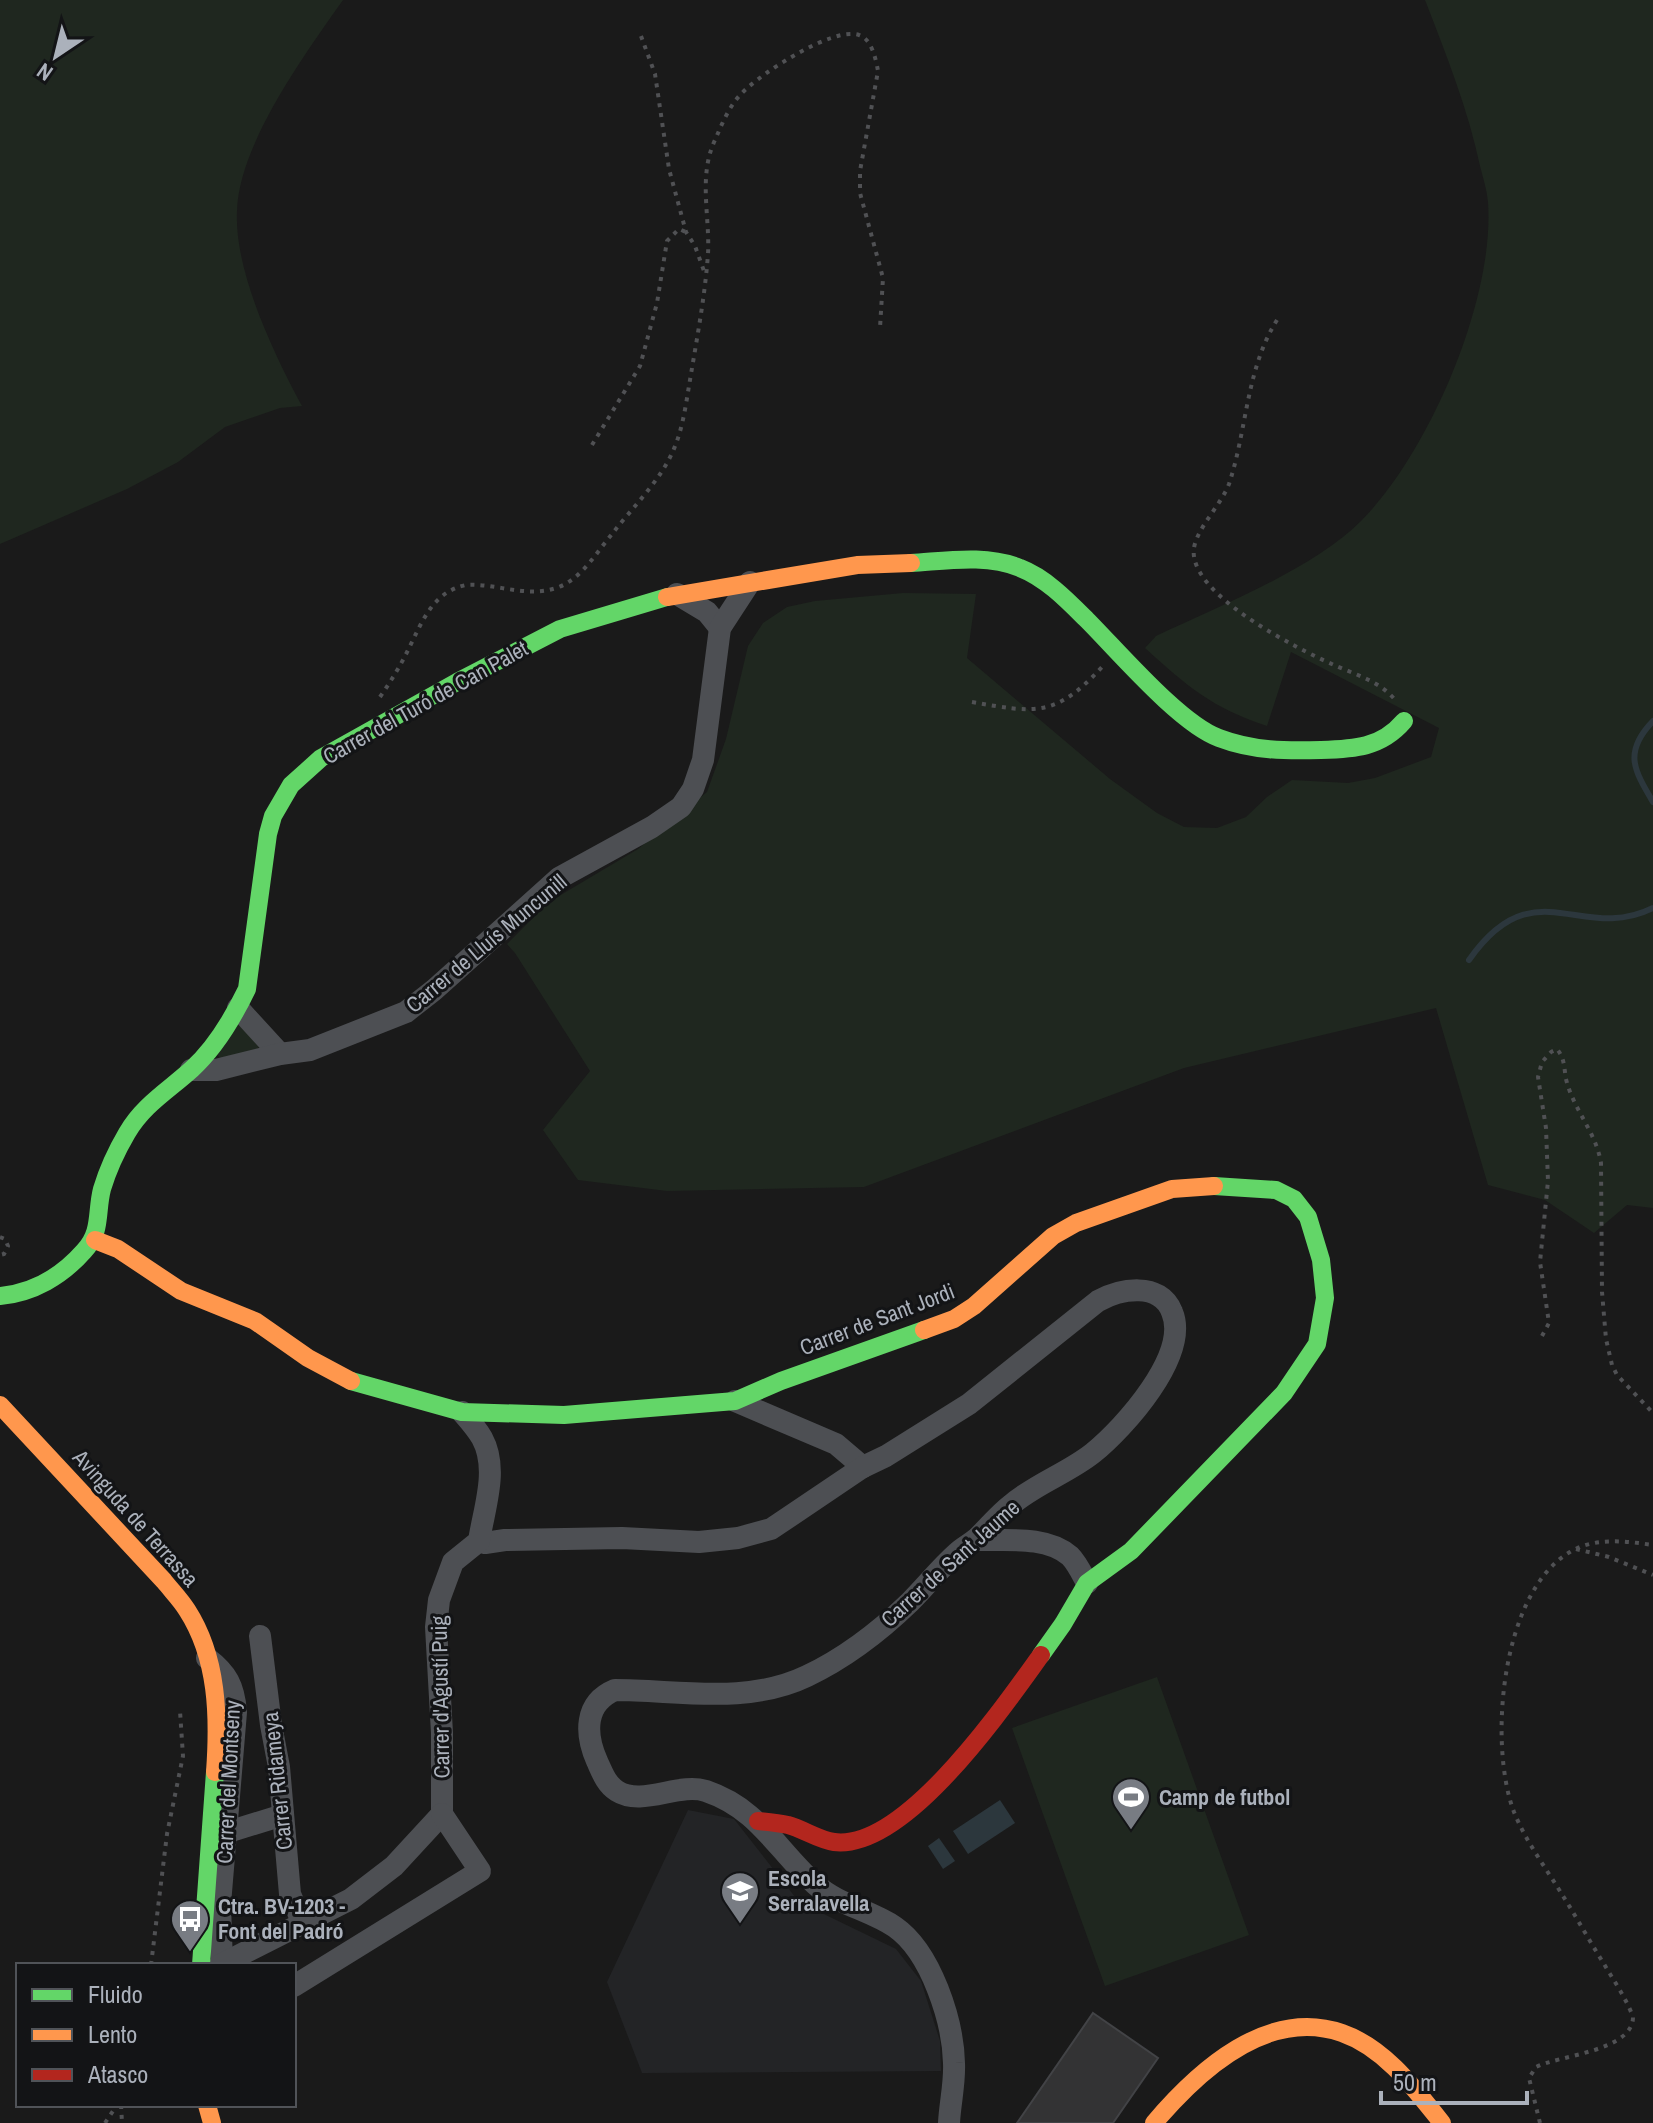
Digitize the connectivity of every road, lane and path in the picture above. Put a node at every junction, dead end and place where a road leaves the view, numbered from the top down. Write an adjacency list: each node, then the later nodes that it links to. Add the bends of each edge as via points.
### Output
1 (641, 36): 2 (path, via 655,74 664,146)
2 (686, 232): 3 (path); 6 (path, via 679,229 667,241 640,366)
3 (704, 275): 5 (path, via 708,161 732,105 781,63 819,43 856,34 868,43 878,71 860,193 883,278); 12 (path, via 680,429 659,474 565,585 534,592 466,585 440,596)
4 (1277, 320): 13 (path, via 1256,366 1228,484 1195,543 1195,562 1209,587 1241,612 1389,692)
5 (880, 328)
6 (592, 445)
7 (750, 582): 8 (street, Carrer del Turó de Can Palet); 9 (street, Carrer de Lluís Muncunill); 10 (street, Carrer del Turó de Can Palet, via 857,565 1006,563 1060,593)
8 (677, 594): 9 (street, via 707,612); 14 (street, Carrer del Turó de Can Palet, via 560,629 304,771 273,816 247,989)
9 (720, 628): 15 (street, Carrer de Lluís Muncunill, via 703,760 681,807 559,878 406,1012 310,1050)
10 (1117, 648): 11 (path, via 1077,690 1042,710); 13 (street, Carrer del Turó de Can Palet, via 1180,713 1215,737 1244,746 1275,751 1365,748)
11 (972, 702)
12 (374, 706)
13 (1404, 721)
14 (238, 1008): 15 (street); 16 (street, Carrer del Turó de Can Palet)
15 (280, 1054): 16 (street, Carrer de Lluís Muncunill, via 232,1067)
16 (191, 1070): 18 (street, via 159,1094 129,1128 100,1196)
17 (0, 1237): 19 (path, via 8,1246)
18 (95, 1240): 20 (street, via 35,1288); 24 (street, Carrer de Sant Jordi, via 181,1291 255,1321 353,1382)
19 (0, 1255)
20 (0, 1296)
21 (1542, 1336): 25 (path, via 1549,1323 1540,1262 1548,1181 1538,1077 1542,1062 1557,1049 1571,1095 1599,1151 1602,1292 1612,1365)
22 (735, 1401): 24 (street, Carrer de Sant Jordi, via 564,1415); 26 (street, via 836,1444); 32 (street, Carrer de Sant Jordi, via 954,1319 1053,1236 1126,1203 1172,1189 1218,1186 1286,1194 1308,1217 1321,1260 1325,1298 1317,1344 1255,1425 1131,1551)
23 (0, 1405): 34 (street, Avinguda de Terrassa, via 164,1581 187,1610)
24 (462, 1412): 28 (street, via 488,1456 488,1495)
25 (1653, 1413)
26 (863, 1467): 27 (street, Carrer de Sant Jaume, via 969,1404 1113,1292 1143,1290 1163,1300 1175,1319 1175,1344 1136,1409 1092,1454 1012,1503); 28 (street, Carrer de Sant Jaume, via 771,1529 738,1538)
27 (975, 1540): 32 (street, via 1059,1548); 38 (street, Carrer de Sant Jaume, via 860,1645 805,1678 738,1693 615,1690 603,1695 587,1731 614,1789 626,1795 704,1790)
28 (479, 1541): 36 (street, Carrer d'Agustí Puig, via 453,1562 439,1600)
29 (1653, 1545): 30 (path, via 1612,1541)
30 (1575, 1549): 31 (path); 51 (path, via 1534,1588 1520,1618 1503,1691 1506,1781 1525,1837 1629,2006 1633,2025 1605,2046 1536,2067 1529,2078)
31 (1653, 1575)
32 (1087, 1583): 38 (street, via 986,1730 899,1819 861,1838 835,1842)
33 (260, 1636): 37 (street, Carrer Ridameya)
34 (207, 1658): 39 (street, Carrer del Montseny, via 223,1670 235,1696)
35 (180, 1711): 41 (path, via 183,1756)
36 (442, 1814): 40 (street, via 383,1875); 45 (street, via 480,1871)
37 (283, 1815): 39 (street); 40 (street, Carrer Ridameya, via 290,1894)
38 (758, 1821): 48 (street, via 819,1887 896,1927 917,1948 952,2036)
39 (218, 1836): 42 (street); 43 (street, Carrer del Montseny)
40 (303, 1924): 44 (street)
41 (151, 1963)
42 (201, 1963)
43 (221, 1963)
44 (225, 1963)
45 (296, 1985)
46 (117, 2107): 47 (path)
47 (105, 2123)
48 (949, 2123)
49 (1154, 2123): 50 (street, via 1214,2063 1267,2035 1315,2027 1344,2033 1375,2051)
50 (1442, 2123)
51 (1540, 2123)

